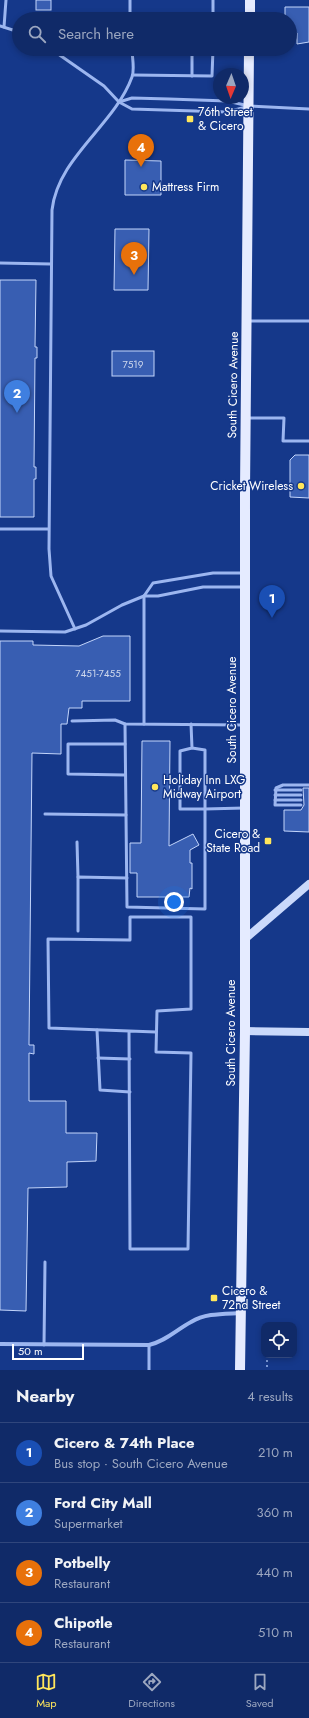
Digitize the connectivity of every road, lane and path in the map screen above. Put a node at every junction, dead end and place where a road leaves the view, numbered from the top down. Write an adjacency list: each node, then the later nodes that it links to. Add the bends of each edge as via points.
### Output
1 (6, 0): 6 (lane)
2 (130, 0): 7 (lane)
3 (213, 0): 8 (lane)
4 (250, 0): 9 (main road)
5 (0, 7): 6 (lane)
6 (5, 7): 10 (lane)
7 (130, 12)
8 (213, 12)
9 (250, 12)
10 (2, 27): 11 (lane)
11 (12, 30)
12 (62, 56): 19 (lane, via 104,86)
13 (132, 56): 17 (lane)
14 (192, 56): 18 (lane)
15 (213, 56): 18 (lane, via 212,76)
16 (250, 56): 20 (main road, South Cicero Avenue)
17 (133, 75): 18 (lane); 19 (lane)
18 (192, 76)
19 (119, 102): 20 (lane, via 132,98 169,99 227,101); 20 (lane, via 132,109 182,111 227,112); 23 (lane, via 73,162 54,196)
20 (249, 106): 21 (lane); 24 (main road, South Cicero Avenue)
21 (309, 108)
22 (0, 263): 23 (lane)
23 (51, 264): 29 (lane)
24 (246, 321): 25 (lane); 26 (main road, South Cicero Avenue)
25 (309, 321)
26 (245, 418): 27 (lane, via 284,418 283,441); 30 (main road, South Cicero Avenue)
27 (309, 441)
28 (0, 528): 29 (lane)
29 (48, 529): 33 (lane, via 51,576)
30 (245, 573): 31 (main road, South Cicero Avenue); 32 (lane, via 213,572 153,583)
31 (244, 586): 32 (lane, via 203,587 158,596); 39 (main road, South Cicero Avenue)
32 (144, 596): 33 (lane); 37 (lane)
33 (75, 629): 34 (lane, via 65,632)
34 (0, 631)
35 (72, 721): 36 (lane, via 115,720)
36 (125, 724): 37 (lane); 40 (lane)
37 (144, 724): 38 (lane)
38 (191, 724): 39 (lane); 41 (lane)
39 (244, 725): 51 (main road, South Cicero Avenue)
40 (125, 744): 42 (lane); 42 (lane, via 68,744 68,774)
41 (192, 748): 52 (lane, via 205,750); 52 (lane, via 180,751 180,808)
42 (125, 775): 54 (lane)
43 (309, 785): 44 (lane, via 283,785)
44 (275, 790): 45 (lane); 46 (lane)
45 (301, 790)
46 (275, 795): 47 (lane); 48 (lane)
47 (301, 795)
48 (275, 800): 49 (lane); 50 (lane, via 276,805)
49 (301, 800)
50 (301, 805)
51 (245, 808): 52 (lane); 60 (main road, South Cicero Avenue)
52 (205, 809): 57 (lane, via 205,909 127,907)
53 (45, 814): 54 (lane)
54 (126, 815): 57 (lane)
55 (77, 842): 56 (lane)
56 (78, 877): 57 (lane); 59 (lane)
57 (127, 878)
58 (309, 884): 60 (street)
59 (78, 931)
60 (245, 938): 63 (main road, South Cicero Avenue)
61 (97, 1030): 62 (lane); 64 (lane, via 49,1028 48,938 130,940 130,916 191,917 191,1009 157,1011); 66 (lane)
62 (129, 1031): 64 (lane); 67 (lane)
63 (245, 1031): 65 (street); 70 (main road, South Cicero Avenue)
64 (156, 1032): 68 (lane, via 156,1052 191,1053 188,1249 130,1249)
65 (309, 1032)
66 (98, 1058): 67 (lane); 68 (lane, via 100,1090)
67 (130, 1059): 68 (lane)
68 (130, 1092)
69 (45, 1262): 72 (lane)
70 (241, 1313): 73 (street, via 203,1317 161,1342); 76 (main road, South Cicero Avenue)
71 (0, 1344): 72 (street)
72 (44, 1345): 73 (street)
73 (149, 1345): 75 (lane)
74 (267, 1358): 77 (path)
75 (148, 1370)
76 (240, 1370)
77 (267, 1370)

